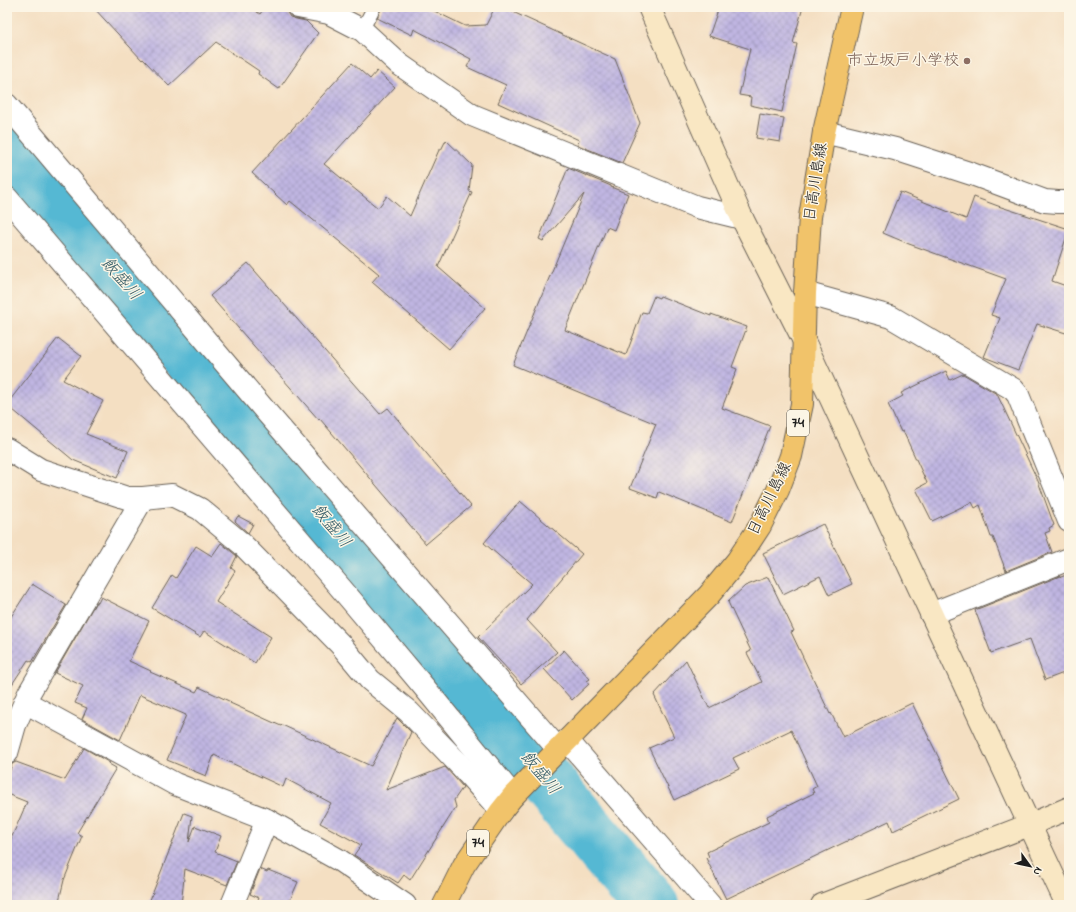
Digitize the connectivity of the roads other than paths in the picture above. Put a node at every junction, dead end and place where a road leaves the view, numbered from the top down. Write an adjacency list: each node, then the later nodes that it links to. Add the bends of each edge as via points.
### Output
1 (298, 7): 5 (street, via 329,13)
2 (374, 7): 5 (lane)
3 (649, 7): 10 (street)
4 (852, 7): 7 (main road, 日高川島線 / 74)
5 (362, 30): 10 (street, via 399,64 472,115 697,207)
6 (7, 105): 19 (street, via 268,414)
7 (824, 132): 9 (street, via 895,149 1045,201); 11 (main road, 日高川島線 / 74, via 810,217)
8 (7, 198): 21 (street, via 351,600)
9 (1069, 202)
10 (742, 218): 12 (street)
11 (805, 292): 12 (main road, 日高川島線 / 74); 15 (street, via 892,318 1013,389 1018,395)
12 (804, 341): 17 (street); 19 (main road, 日高川島線 / 74, via 802,404 791,456 760,526 737,561 708,595)
13 (7, 449): 14 (street, via 41,470 127,498)
14 (143, 498): 18 (street); 21 (street, via 172,494 200,509 242,544 340,644 370,680 409,712 460,765)
15 (1069, 521)
16 (1069, 559): 17 (street)
17 (931, 614): 24 (street)
18 (25, 702): 20 (street); 23 (street, via 175,784)
19 (559, 748): 21 (main road, 日高川島線 / 74); 28 (street)
20 (7, 753)
21 (512, 798): 27 (main road, 74, via 464,865)
22 (1069, 808): 24 (street)
23 (267, 820): 25 (street); 26 (street, via 339,860)
24 (1029, 825): 29 (street); 30 (street)
25 (232, 905)
26 (405, 905)
27 (444, 905)
28 (710, 905)
29 (822, 905)
30 (1067, 905)

